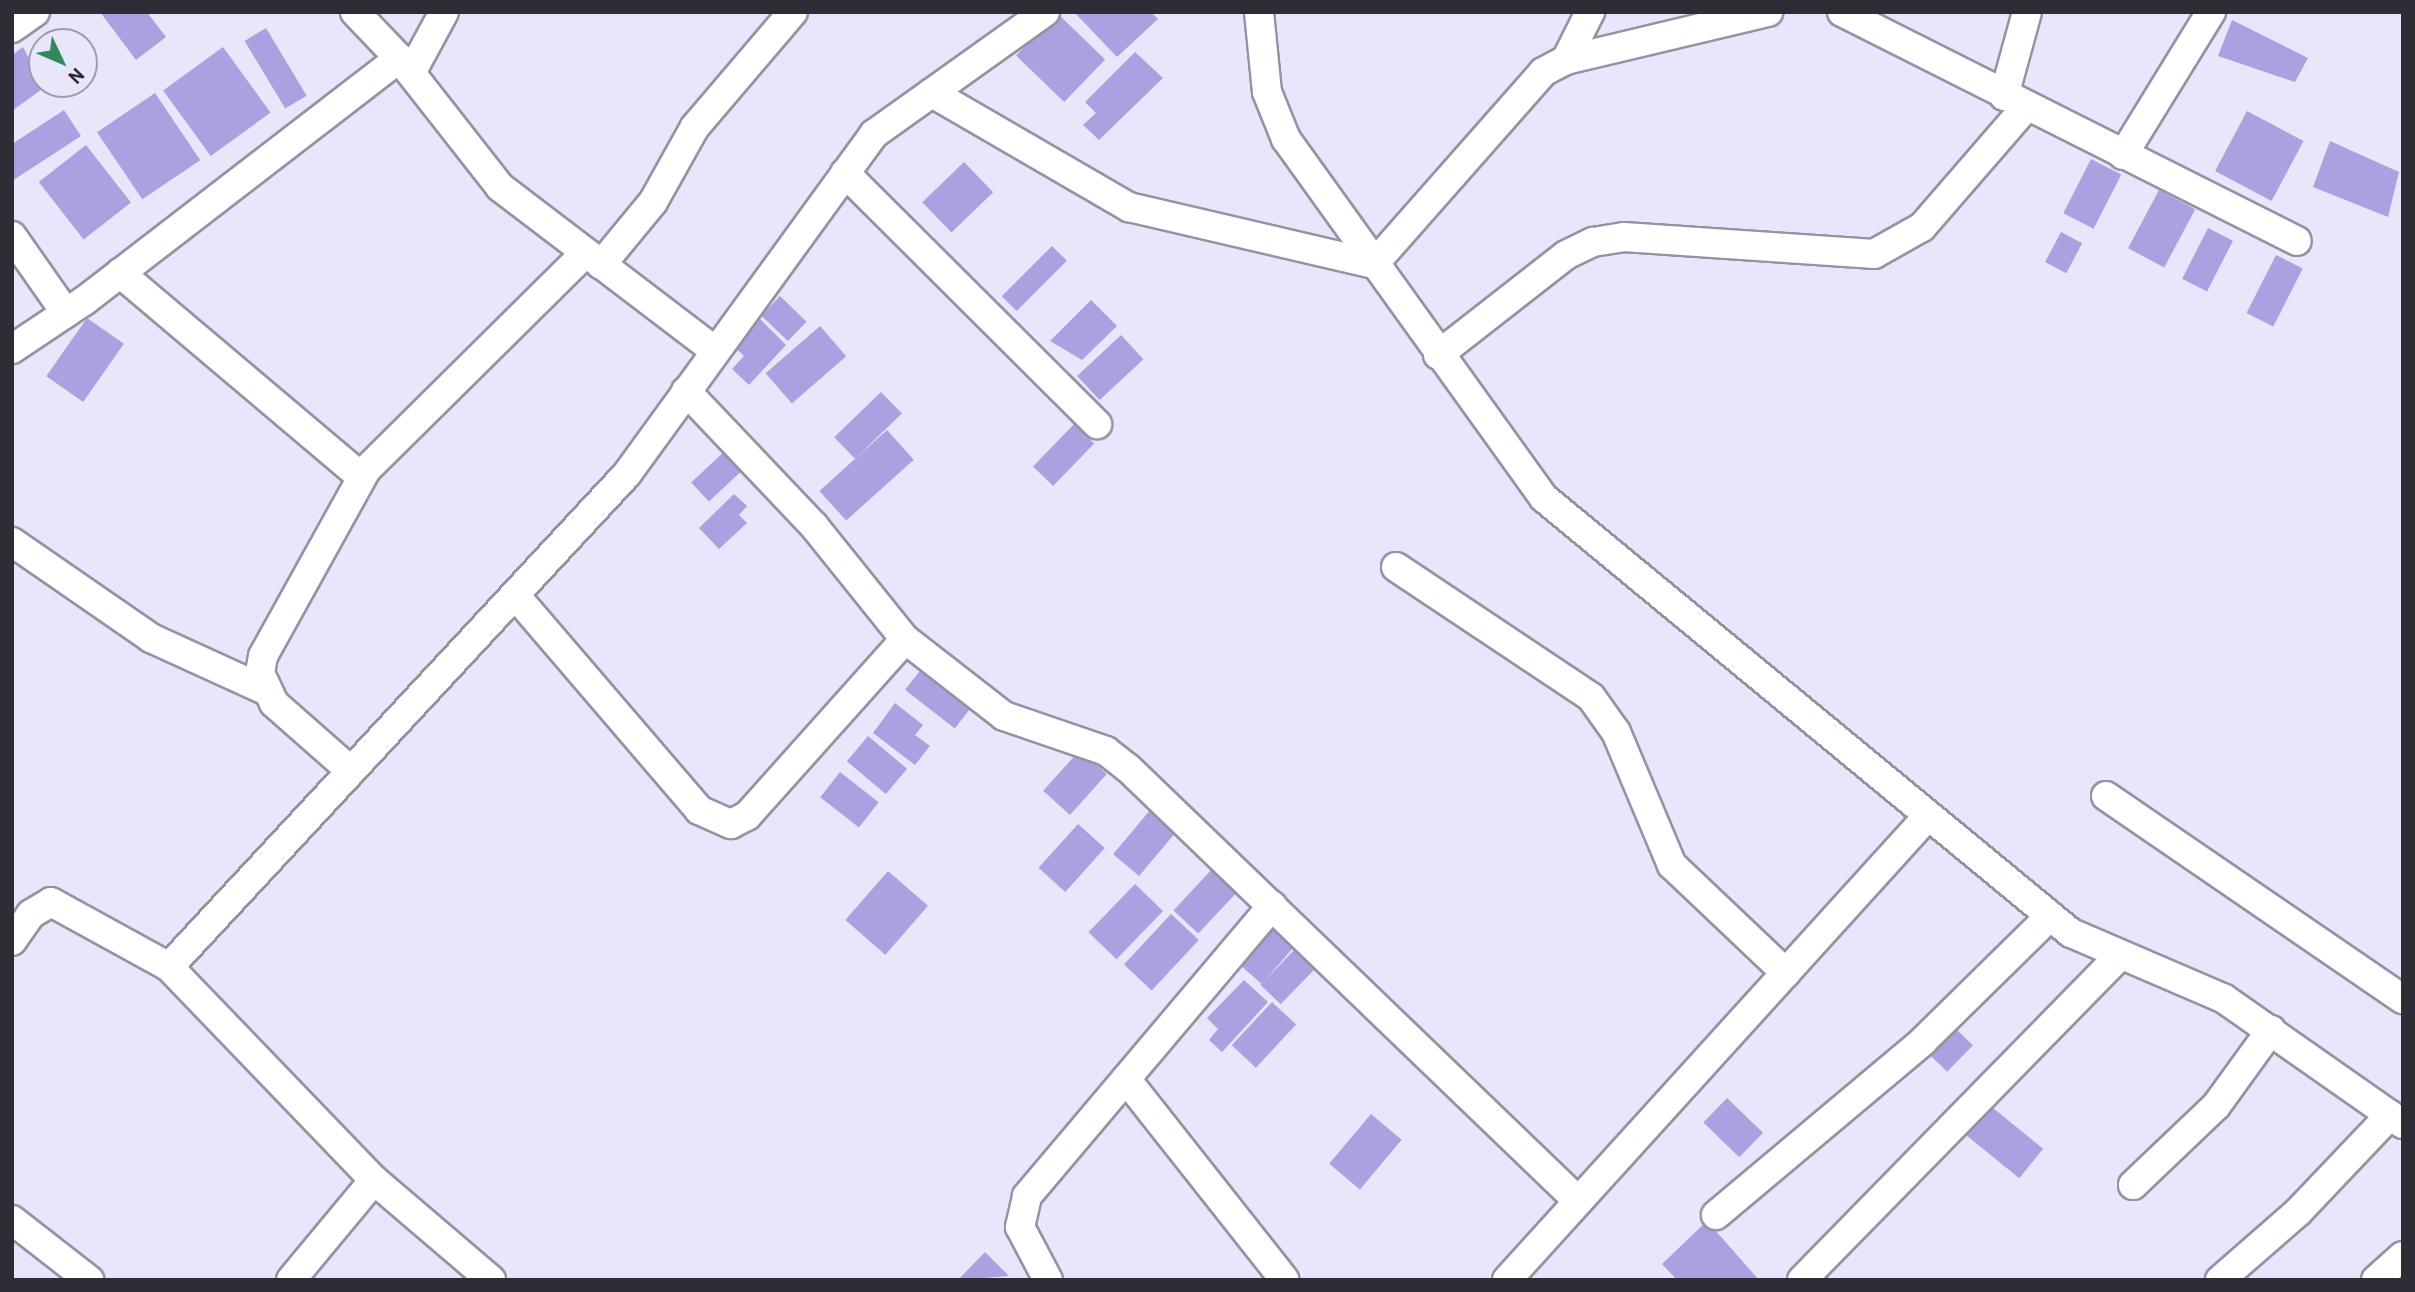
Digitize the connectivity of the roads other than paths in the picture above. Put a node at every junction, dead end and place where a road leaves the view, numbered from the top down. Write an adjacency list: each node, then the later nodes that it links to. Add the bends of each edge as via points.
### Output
1 (35, 12): 12 (street)
2 (355, 12): 14 (street)
3 (444, 12): 14 (street)
4 (793, 12): 21 (street, via 695,127 653,202)
5 (1045, 12): 15 (street)
6 (1259, 12): 22 (street, via 1274,117)
7 (1590, 12): 13 (street)
8 (1768, 12): 13 (street)
9 (1842, 12): 16 (street)
10 (2027, 12): 16 (street)
11 (2211, 12): 17 (street)
12 (12, 28)
13 (1566, 60): 22 (street, via 1517,95)
14 (405, 65): 21 (street, via 500,187); 23 (street)
15 (932, 93): 18 (street, via 874,134); 22 (street, via 1129,207)
16 (2015, 101): 17 (street); 27 (street, via 1922,227 1874,254 1624,237 1593,242 1566,255)
17 (2123, 155): 20 (street)
18 (845, 173): 26 (street); 29 (street)
19 (12, 236): 24 (street)
20 (2297, 241)
21 (593, 259): 26 (street); 30 (street)
22 (1374, 264): 27 (street)
23 (120, 272): 24 (street); 30 (street)
24 (66, 313): 25 (street)
25 (12, 349)
26 (715, 351): 28 (street)
27 (1438, 355): 38 (street, via 1544,498)
28 (686, 391): 33 (street, via 627,474); 34 (street, via 814,526)
29 (1097, 424)
30 (361, 477): 35 (street, via 263,656)
31 (12, 542): 35 (street, via 151,638)
32 (1396, 567): 45 (street, via 1591,697 1616,732 1672,865)
33 (515, 594): 34 (street, via 699,810 731,824 747,816); 36 (street)
34 (905, 639): 39 (street, via 1004,716 1105,751)
35 (265, 690): 36 (street)
36 (351, 771): 44 (street)
37 (2106, 796): 46 (street)
38 (1928, 816): 41 (street); 45 (street)
39 (1272, 906): 48 (street); 52 (street)
40 (22, 907): 42 (street); 44 (street, via 51,902 65,905)
41 (2050, 916): 43 (street); 53 (street, via 1923,1041)
42 (12, 941)
43 (2119, 956): 47 (street, via 2223,998); 62 (street)
44 (169, 967): 50 (street)
45 (1786, 973): 52 (street)
46 (2403, 999)
47 (2271, 1030): 49 (street); 51 (street, via 2216,1106)
48 (1126, 1079): 59 (street, via 1021,1210 1020,1227); 60 (street)
49 (2396, 1120): 63 (street)
50 (374, 1180): 57 (street); 58 (street)
51 (2133, 1185)
52 (1578, 1201): 61 (street)
53 (1716, 1215)
54 (12, 1220): 56 (street)
55 (2403, 1256): 64 (street)
56 (89, 1280)
57 (291, 1280)
58 (491, 1280)
59 (1048, 1280)
60 (1286, 1280)
61 (1507, 1280)
62 (1802, 1280)
63 (2220, 1280)
64 (2376, 1280)

